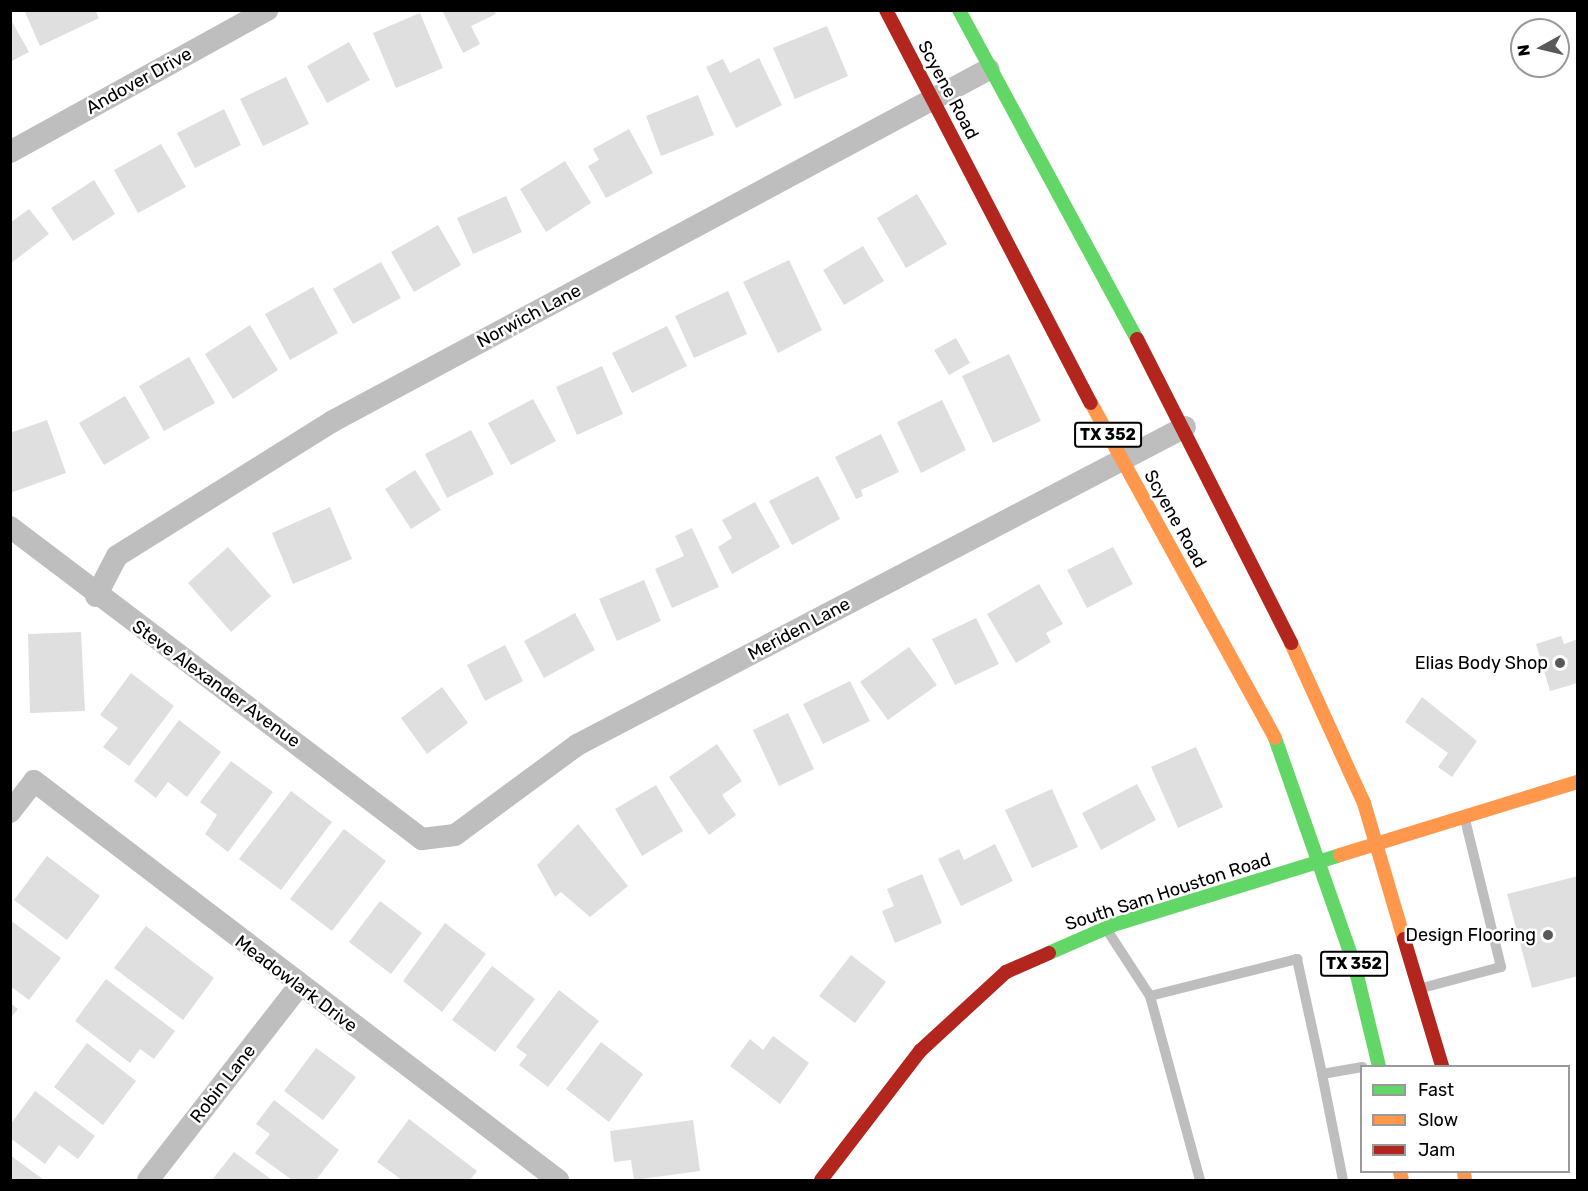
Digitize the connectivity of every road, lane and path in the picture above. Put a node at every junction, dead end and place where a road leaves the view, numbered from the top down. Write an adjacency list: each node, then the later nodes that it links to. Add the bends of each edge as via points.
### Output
1 (267, 10): 6 (street, Andover Drive)
2 (886, 10): 5 (main road, Scyene Road / TX 352)
3 (958, 10): 4 (main road, TX 352)
4 (989, 69): 5 (street, Norwich Lane); 7 (main road, TX 352)
5 (932, 99): 8 (main road, Scyene Road / TX 352); 10 (street, Norwich Lane, via 333,421 117,556)
6 (10, 152)
7 (1185, 427): 8 (street, Meriden Lane); 15 (main road, TX 352, via 1339,741)
8 (1122, 461): 14 (street, Meriden Lane, via 577,746 454,835); 16 (main road, Scyene Road / TX 352, via 1278,743)
9 (10, 527): 10 (street, Steve Alexander Avenue)
10 (96, 596): 14 (street, Steve Alexander Avenue)
11 (1578, 782): 13 (main road, South Sam Houston Road)
12 (10, 812): 18 (street, Meadowlark Drive, via 34,781)
13 (1465, 819): 15 (main road, South Sam Houston Road); 19 (lane, via 1501,967)
14 (422, 839)
15 (1377, 844): 16 (main road, South Sam Houston Road); 19 (main road, TX 352)
16 (1321, 863): 17 (main road, South Sam Houston Road); 21 (main road, Scyene Road / TX 352)
17 (1106, 928): 20 (lane); 27 (main road, South Sam Houston Road, via 1059,945 985,987 920,1051)
18 (298, 987): 25 (street, Robin Lane); 26 (street, Meadowlark Drive)
19 (1422, 988): 22 (main road, TX 352)
20 (1150, 996): 24 (lane, via 1297,959); 28 (lane)
21 (1371, 1065)
22 (1442, 1065)
23 (1360, 1068): 24 (lane)
24 (1322, 1074): 29 (lane)
25 (148, 1180)
26 (558, 1180)
27 (821, 1180)
28 (1200, 1180)
29 (1343, 1180)

